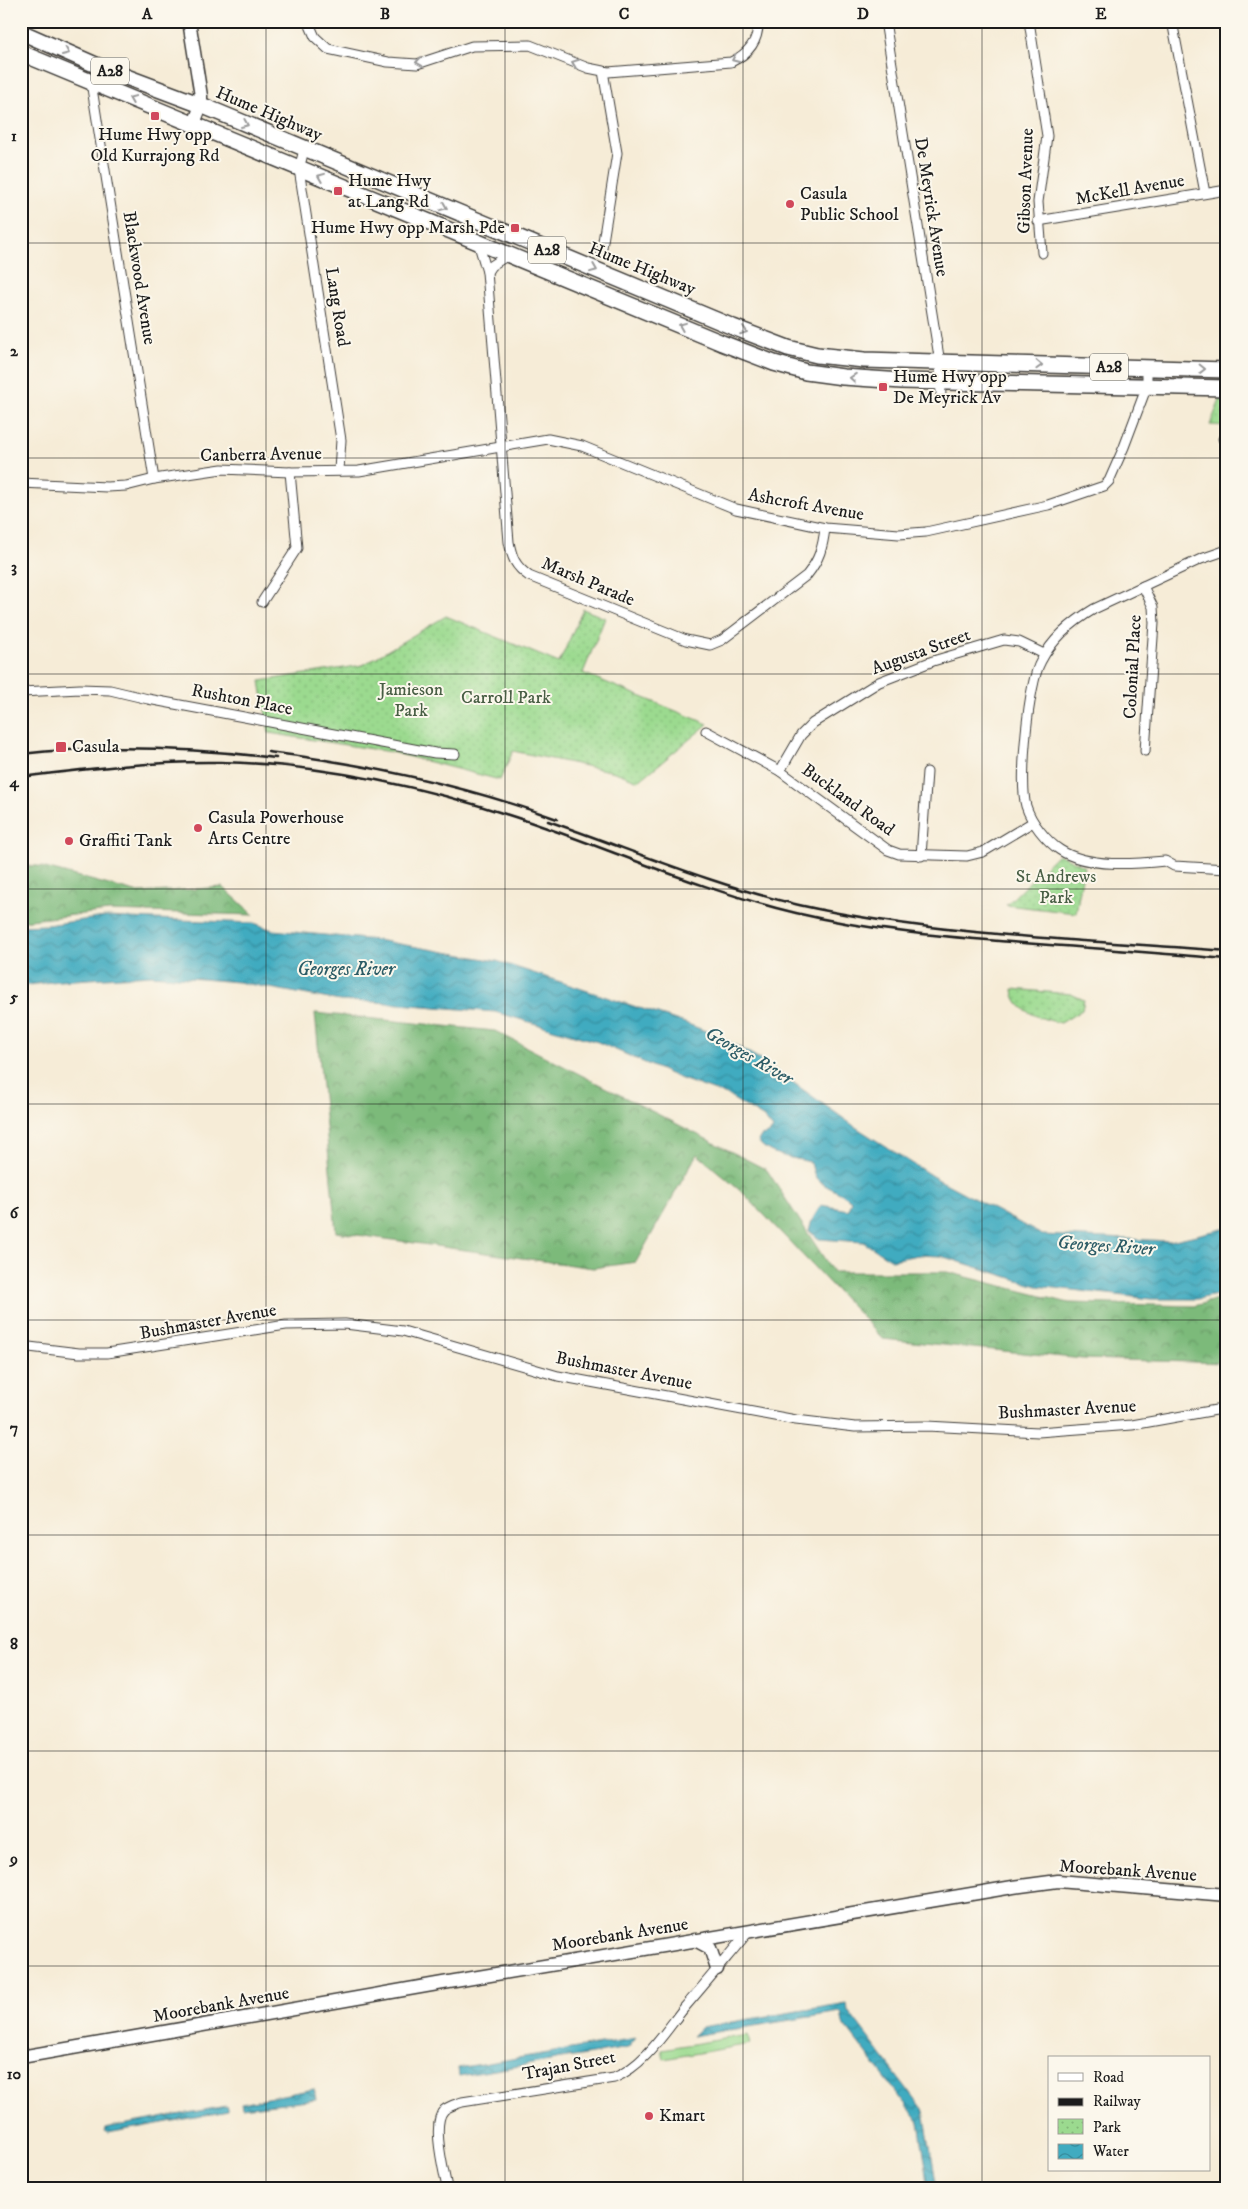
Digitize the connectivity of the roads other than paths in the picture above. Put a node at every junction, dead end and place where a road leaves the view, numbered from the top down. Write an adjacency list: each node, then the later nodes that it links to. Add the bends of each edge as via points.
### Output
1 (189, 21): 11 (main road)
2 (308, 21): 9 (street, one-way to 2, via 530,45 472,46 417,64 388,62 328,49 315,37)
3 (758, 21): 9 (street, one-way to 9, via 753,46 731,62)
4 (885, 21): 23 (street, De Meyrick Avenue)
5 (1029, 21): 17 (street, Gibson Avenue, via 1047,136)
6 (1172, 21): 16 (street)
7 (21, 32): 11 (highway, Hume Highway / A28, one-way to 11, via 105,69)
8 (21, 53): 10 (highway, A28)
9 (603, 72): 20 (street, via 617,153)
10 (91, 82): 12 (highway, A28, one-way to 10); 33 (street, Blackwood Avenue)
11 (201, 105): 12 (main road); 13 (highway, Hume Highway / A28, one-way to 13)
12 (194, 124): 14 (highway, A28)
13 (304, 150): 14 (street, Lang Road); 23 (highway, Hume Highway / A28, one-way to 23, via 788,348 864,360)
14 (299, 169): 18 (highway, A28, one-way to 14); 31 (street, Lang Road, via 341,440)
15 (1227, 190): 16 (street, McKell Avenue)
16 (1205, 193): 17 (street, McKell Avenue)
17 (1038, 221): 19 (street, Gibson Avenue)
18 (478, 242): 21 (highway, A28); 22 (street, Marsh Parade)
19 (1042, 253)
20 (601, 254)
21 (508, 255): 22 (street); 26 (highway, A28, one-way to 21, via 843,377 774,363)
22 (487, 272): 30 (street, Marsh Parade)
23 (940, 363): 24 (highway, Hume Highway / A28, one-way to 24); 26 (street, De Meyrick Avenue)
24 (1147, 368): 25 (highway, Hume Highway / A28, one-way to 25); 27 (street, Ashcroft Avenue)
25 (1227, 370)
26 (942, 382): 27 (highway, A28); 29 (street, De Meyrick Avenue)
27 (1147, 386): 28 (highway, A28); 35 (street, Ashcroft Avenue, via 1109,481 1099,489 1048,505 926,532 899,534)
28 (1227, 388)
29 (941, 398)
30 (501, 447): 31 (street, Canberra Avenue, via 381,469); 35 (street, Ashcroft Avenue, via 548,439 568,442 718,503); 35 (street, Marsh Parade, via 509,542 517,567 529,576 686,640 710,645 722,640 807,575 822,551)
31 (339, 470): 32 (street, Canberra Avenue)
32 (290, 472): 33 (street, Canberra Avenue, via 222,469); 38 (street, via 297,548)
33 (154, 479): 34 (street, Canberra Avenue, via 107,487)
34 (21, 483)
35 (825, 528)
36 (1227, 550): 37 (street)
37 (1143, 586): 39 (street, via 1079,618 1053,641); 42 (street, Colonial Place, via 1152,607 1154,623)
38 (262, 602)
39 (1044, 654): 44 (street, Augusta Street, via 1019,642 1004,640 933,661 879,682 813,723 802,734); 46 (street, via 1029,696 1024,790)
40 (21, 692): 43 (street, Rushton Place, via 110,690 426,752)
41 (706, 731): 44 (street, Buckland Road)
42 (1145, 751)
43 (455, 754)
44 (780, 771): 47 (street, Buckland Road, via 888,850)
45 (927, 772): 47 (street)
46 (1033, 822): 47 (street, Buckland Road, via 975,854); 48 (street, via 1052,844 1077,857 1106,862 1165,861 1174,866)
47 (921, 856)
48 (1227, 869)
49 (21, 1346): 50 (street, Bushmaster Avenue, via 106,1353 286,1325 345,1324 403,1332 558,1376 796,1420 856,1426 1038,1432 1132,1425 1216,1410)
50 (1227, 1412)
51 (1227, 1895): 52 (main road, Moorebank Avenue, via 1058,1881)
52 (749, 1931): 53 (main road, Moorebank Avenue); 54 (street, Trajan Street)
53 (695, 1940): 54 (main road, via 710,1948); 55 (main road, Moorebank Avenue)
54 (717, 1969): 56 (street, Trajan Street, via 656,2043 625,2073 614,2078 462,2102 444,2110 438,2130)
55 (21, 2057)
56 (447, 2188)

